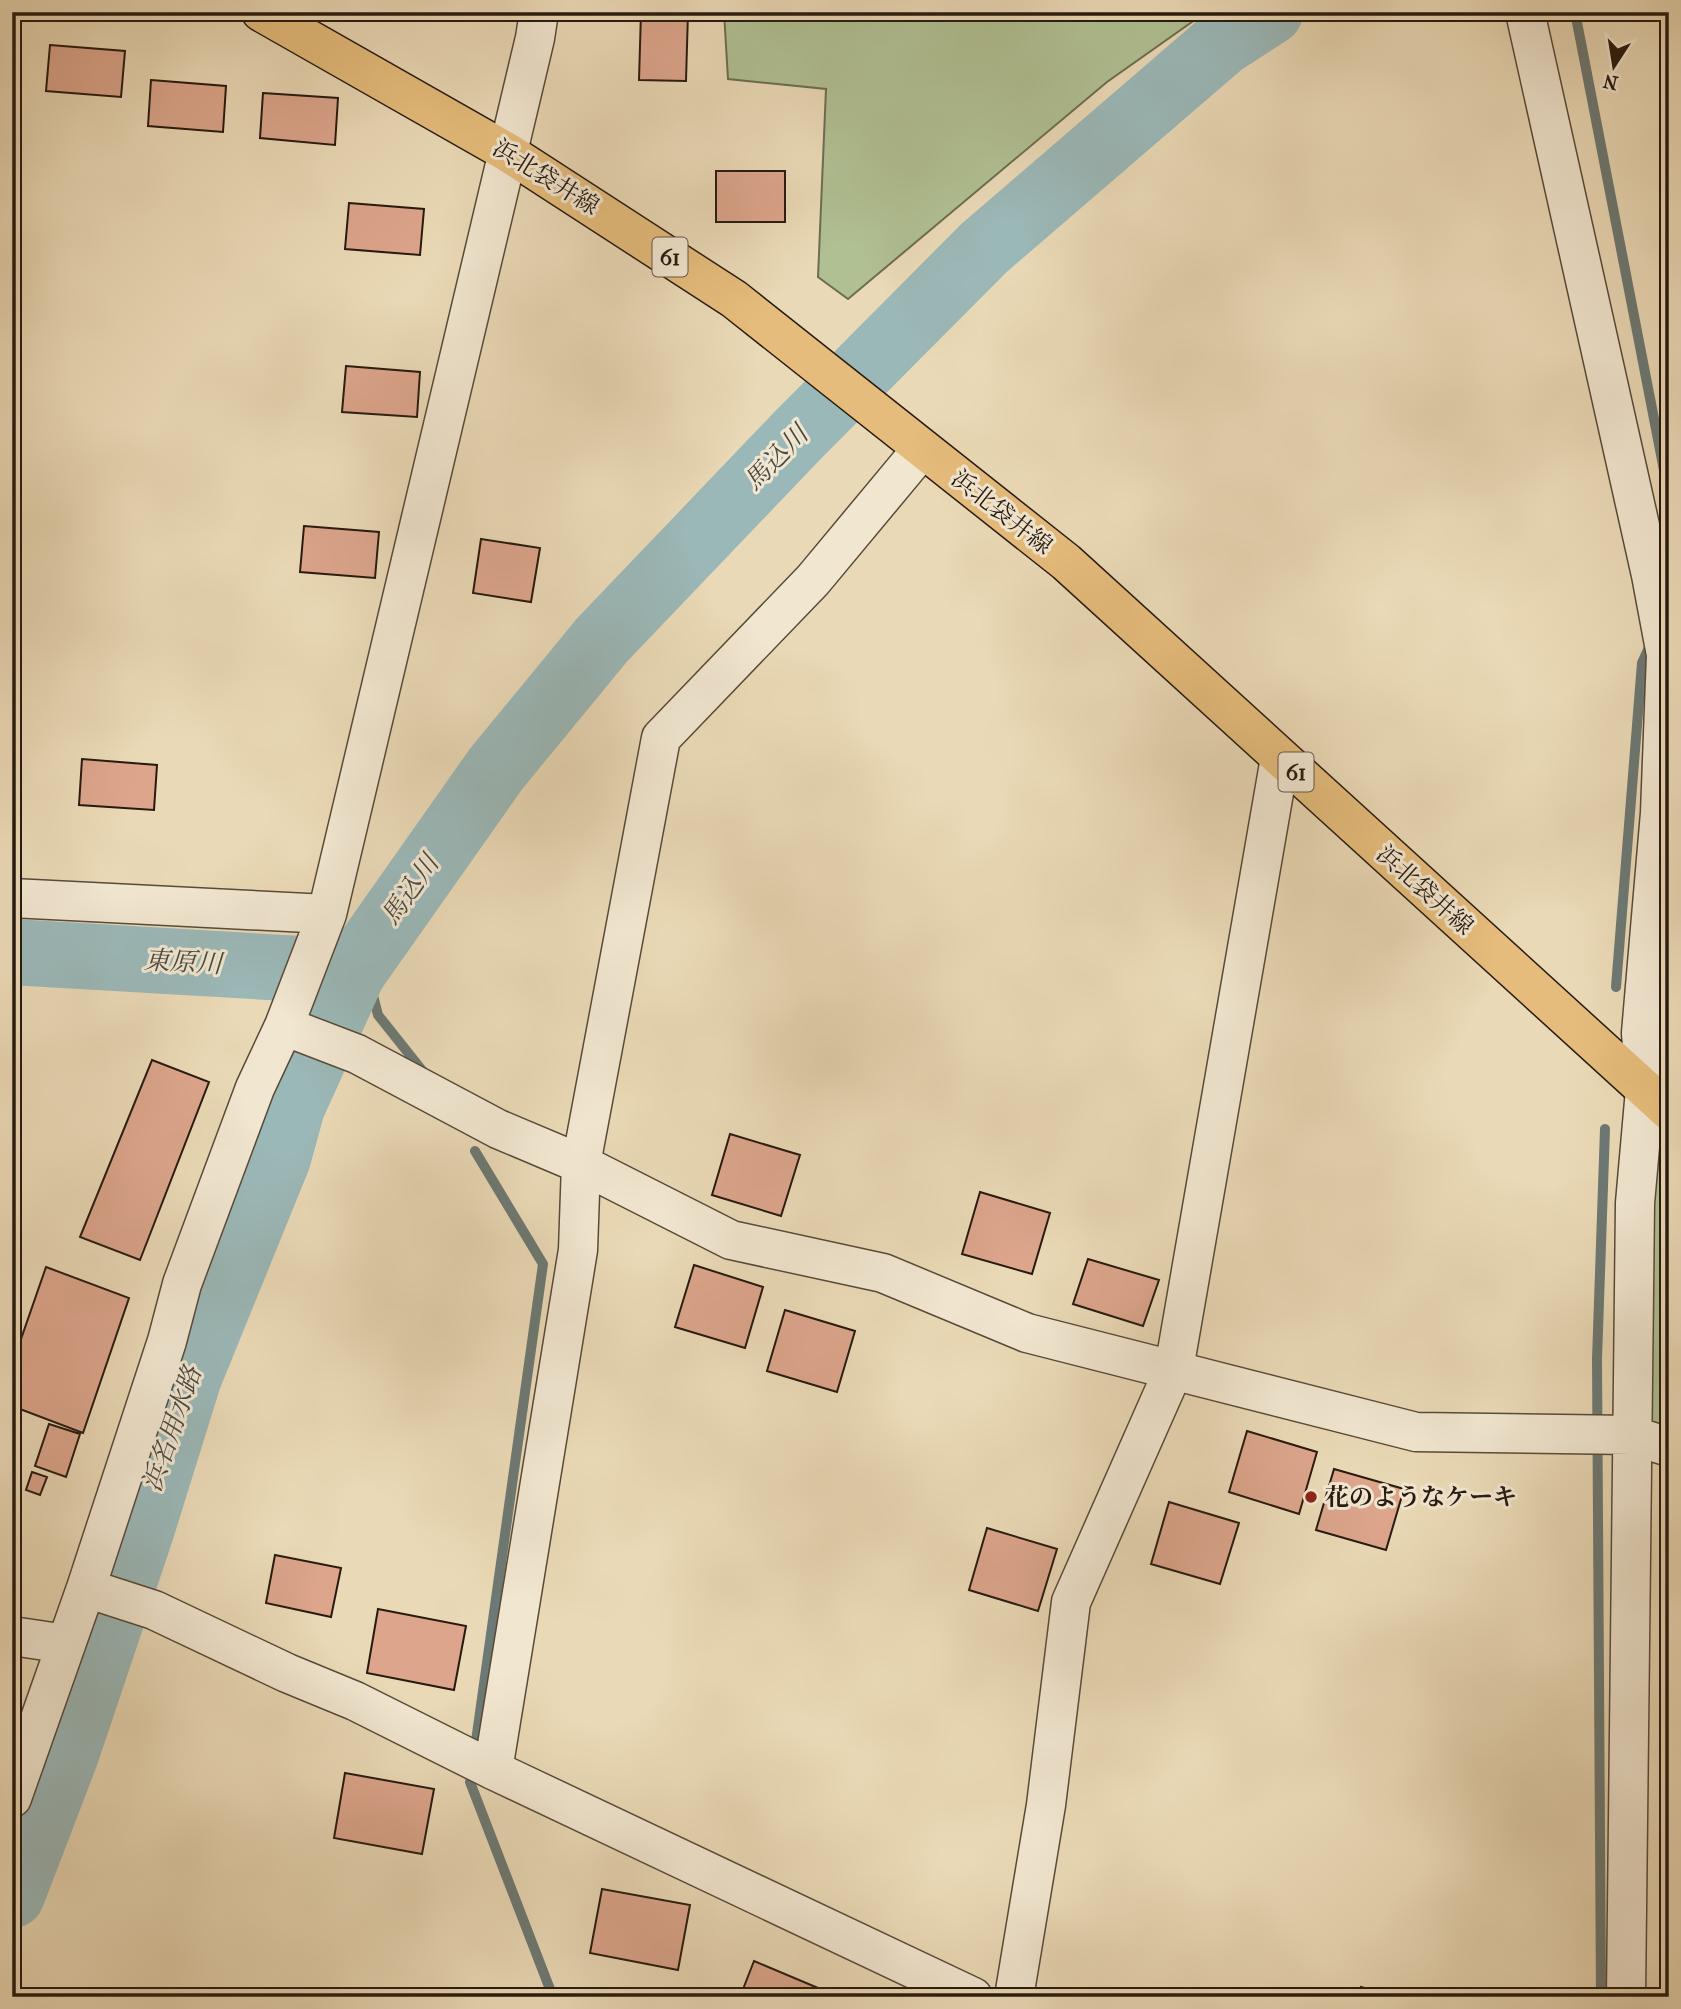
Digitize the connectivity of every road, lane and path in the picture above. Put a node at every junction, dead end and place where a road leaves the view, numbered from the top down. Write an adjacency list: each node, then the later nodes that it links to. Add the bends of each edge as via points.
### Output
1 (261, 12): 4 (main road, 浜北袋井線 / 61)
2 (538, 12): 4 (street)
3 (1525, 12): 7 (street, via 1666,655)
4 (508, 152): 5 (main road, 浜北袋井線 / 61, via 734,299); 9 (street)
5 (918, 446): 6 (main road, 浜北袋井線 / 61, via 1066,562); 12 (street, via 813,580 661,738)
6 (1280, 758): 11 (main road, 浜北袋井線 / 61); 13 (street)
7 (1665, 812): 11 (street, via 1641,1033)
8 (12, 898): 9 (street)
9 (327, 914): 10 (street)
10 (296, 1030): 12 (street, via 358,1054 498,1129); 16 (street, via 255,1088 182,1284)
11 (1657, 1100): 14 (street, via 1635,1203)
12 (581, 1164): 13 (street, via 731,1240 883,1273 1027,1333); 19 (street, via 578,1250)
13 (1174, 1369): 14 (street, via 1416,1432); 22 (street, via 1071,1602 1046,1805)
14 (1610, 1435): 15 (street); 23 (street)
15 (1669, 1447)
16 (99, 1592): 18 (street); 19 (street, via 154,1610)
17 (12, 1636): 18 (street)
18 (66, 1644): 20 (street)
19 (493, 1770): 21 (street)
20 (12, 1798)
21 (973, 1997)
22 (1014, 1997)
23 (1626, 1997)

